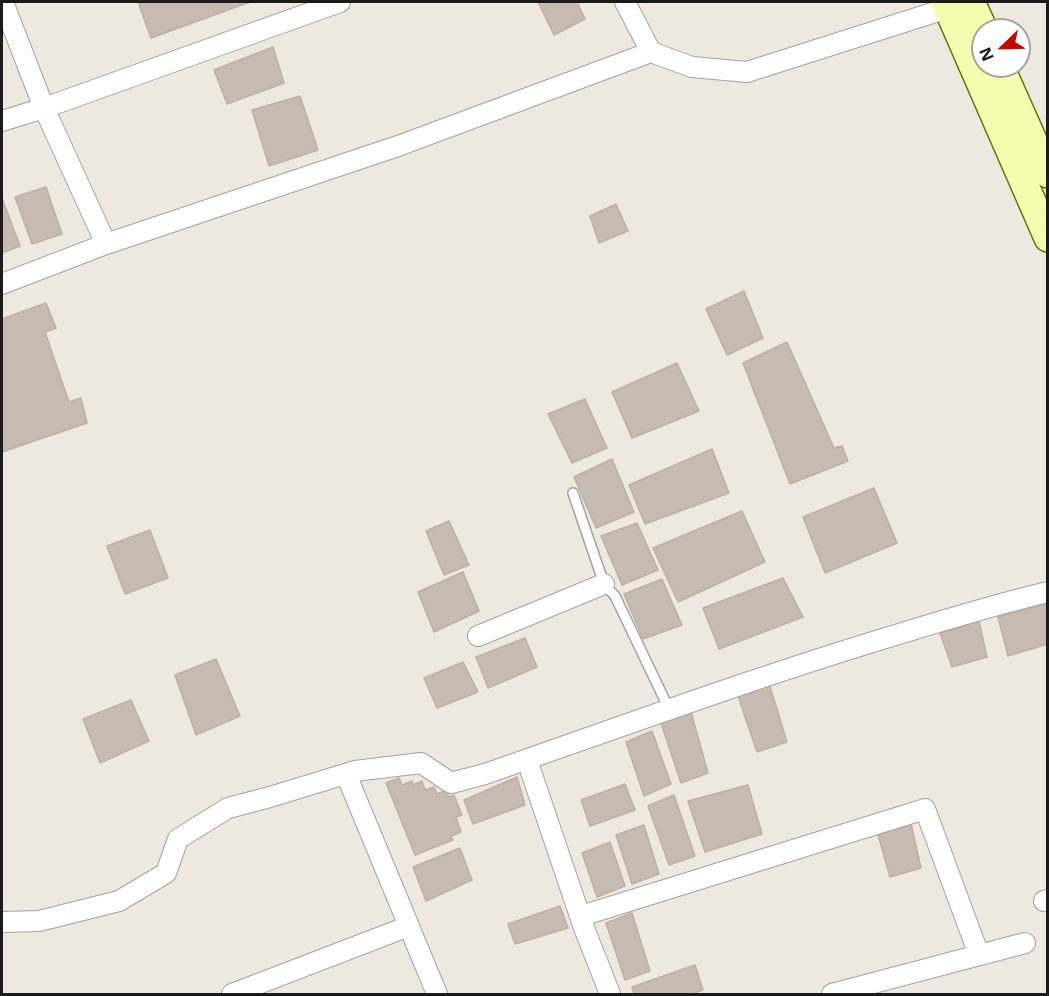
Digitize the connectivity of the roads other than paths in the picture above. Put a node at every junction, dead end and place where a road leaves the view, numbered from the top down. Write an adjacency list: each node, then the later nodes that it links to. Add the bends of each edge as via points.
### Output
1 (3, 2): 8 (street)
2 (340, 2): 8 (street)
3 (625, 2): 6 (street)
4 (954, 3): 5 (main road); 6 (street, via 747,72 692,67); 11 (main road)
5 (971, 18)
6 (651, 52): 12 (street, via 398,146)
7 (1005, 78): 10 (main road)
8 (44, 108): 9 (street); 12 (street)
9 (2, 121)
10 (1047, 174)
11 (1047, 238)
12 (106, 244): 13 (street)
13 (2, 285)
14 (573, 493): 15 (lane)
15 (604, 584): 17 (street); 18 (lane, via 615,596)
16 (1047, 592): 18 (street, via 841,651)
17 (478, 636)
18 (669, 709): 19 (street)
19 (527, 760): 20 (street, via 451,783 421,763); 21 (street)
20 (346, 774): 22 (street, via 228,808 178,839 166,873 119,901 39,921); 23 (street)
21 (581, 916): 25 (street, via 925,810); 28 (street)
22 (2, 922)
23 (409, 926): 26 (street); 27 (street)
24 (1025, 943): 25 (street)
25 (979, 955): 29 (street)
26 (232, 994)
27 (437, 994)
28 (610, 994)
29 (832, 994)

